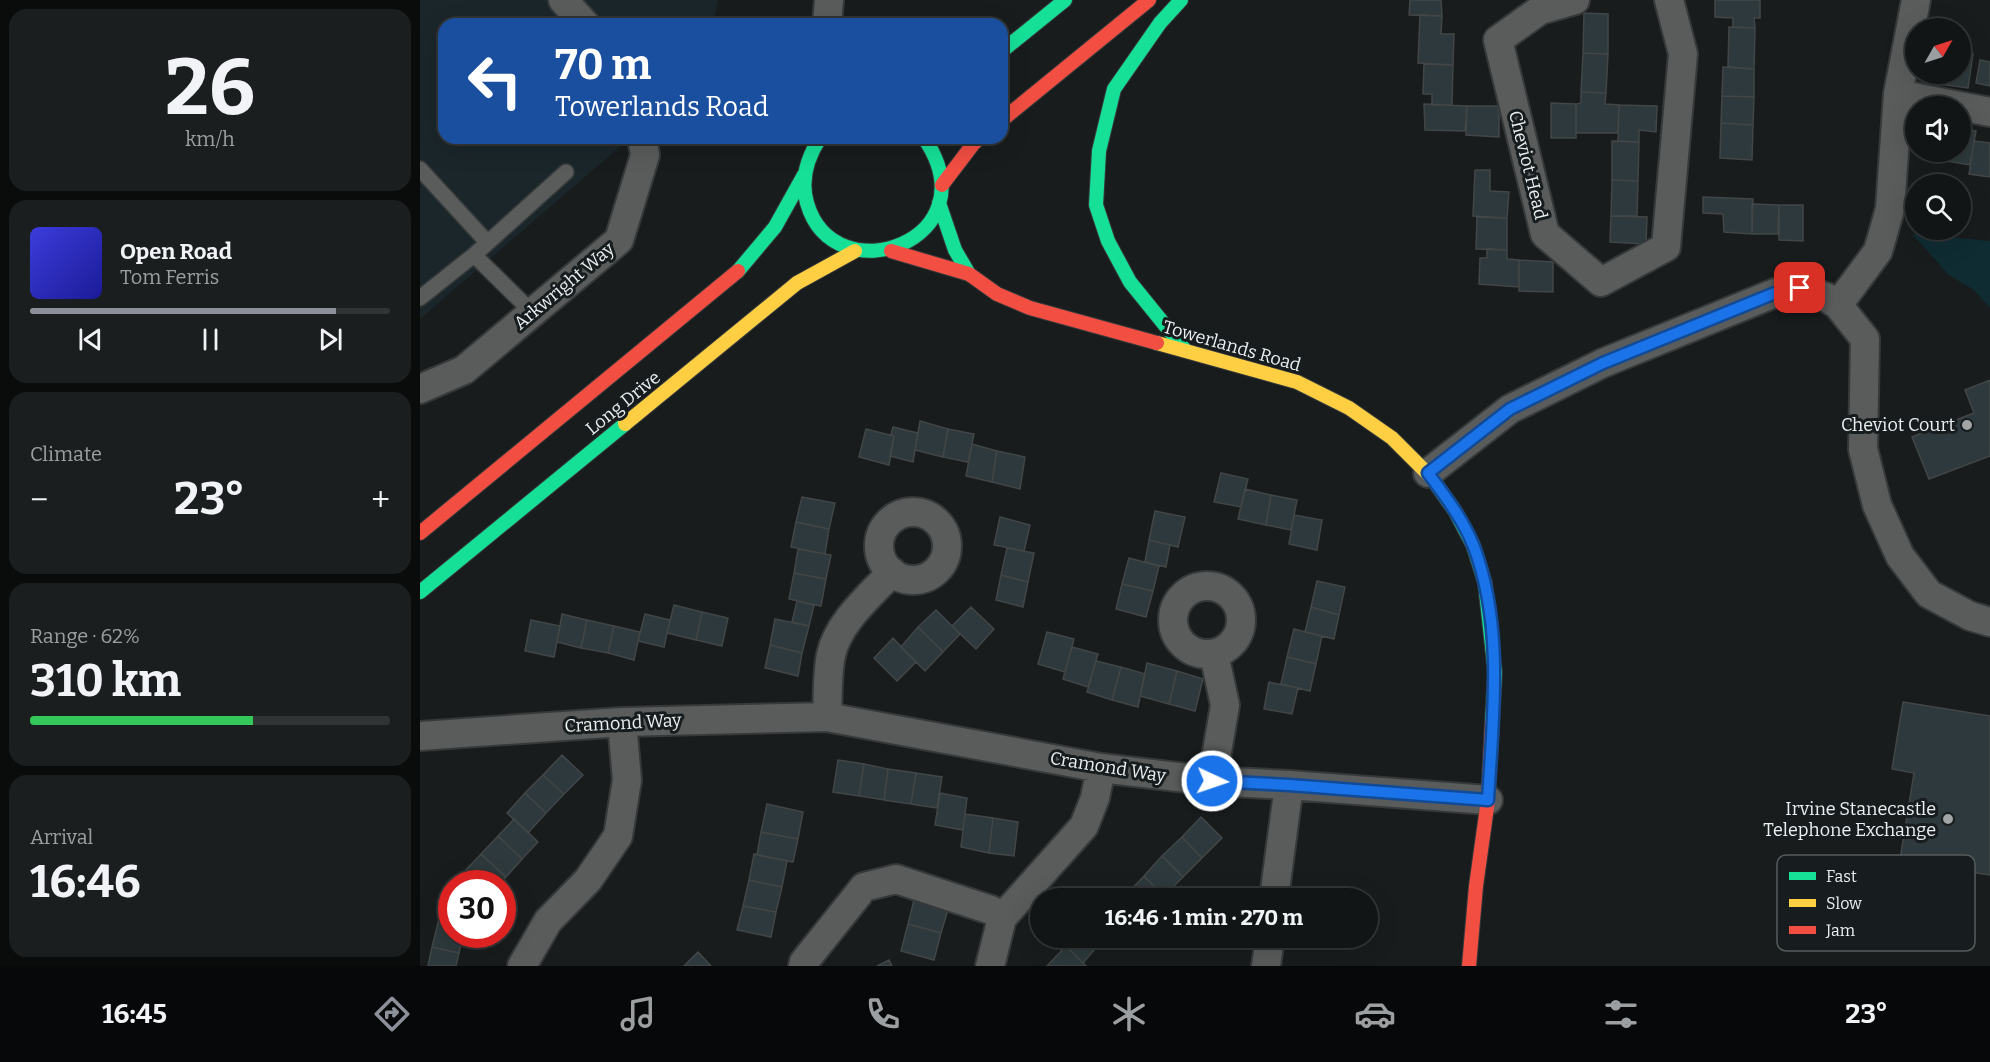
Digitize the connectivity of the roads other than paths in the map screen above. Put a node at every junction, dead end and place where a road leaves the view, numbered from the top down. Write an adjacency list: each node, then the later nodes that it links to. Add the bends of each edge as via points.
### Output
1 (563, 0): 9 (street)
2 (829, 0): 10 (street)
3 (1065, 0): 11 (main road)
4 (1149, 0): 14 (main road)
5 (1181, 0): 31 (main road, via 1114,89 1099,151 1096,205 1108,241 1130,282)
6 (1575, 0): 7 (street, Cheviot Head, via 1540,10 1498,40 1545,234 1601,282 1666,247 1683,54)
7 (1669, 0)
8 (1916, 0): 12 (street)
9 (580, 18)
10 (828, 18)
11 (1008, 46)
12 (1898, 94): 13 (street); 29 (street, via 1890,209 1881,241 1878,251)
13 (1990, 112)
14 (1008, 115)
15 (643, 144): 30 (street, Arkwright Way, via 645,154 619,240)
16 (928, 144): 21 (main road, via 940,168)
17 (974, 144): 21 (main road)
18 (812, 150): 24 (main road, via 804,195 810,214 821,231); 34 (main road, Long Drive, via 775,227 736,274)
19 (420, 169): 23 (lane)
20 (566, 172): 23 (lane)
21 (942, 185): 22 (main road)
22 (939, 203): 25 (main road, via 929,224 912,240); 27 (main road, Towerlands Road, via 955,250)
23 (487, 242): 26 (lane)
24 (855, 251): 25 (main road); 36 (main road, Long Drive, via 797,283)
25 (891, 251): 27 (main road, Towerlands Road)
26 (474, 255): 28 (lane); 30 (lane)
27 (969, 274): 31 (main road, Towerlands Road, via 998,294 1030,308)
28 (420, 298)
29 (1838, 305): 33 (street, via 1800,288 1775,293 1603,363 1510,409); 37 (street, via 1865,339 1863,449 1877,505 1900,556 1929,594)
30 (532, 312): 32 (street, Arkwright Way, via 464,370)
31 (1185, 350): 33 (main road, Towerlands Road, via 1297,382 1349,408 1392,438)
32 (420, 389)
33 (1428, 473): 45 (main road, Towerlands Road, via 1473,545 1485,583 1495,673)
34 (420, 533)
35 (891, 572): 39 (street, via 837,637 831,656)
36 (420, 592)
37 (1990, 622)
38 (1214, 654): 43 (street, via 1225,705)
39 (827, 717): 40 (street, Cramond Way); 42 (street, Cramond Way)
40 (622, 722): 41 (street, Cramond Way); 50 (street, via 627,780 618,836 588,880 548,921)
41 (420, 736)
42 (1101, 768): 43 (street, Cramond Way); 47 (street, via 1084,826)
43 (1212, 781): 44 (street, Cramond Way)
44 (1289, 785): 45 (street, Cramond Way); 46 (street)
45 (1488, 800): 49 (main road, Towerlands Road)
46 (1276, 888)
47 (1002, 918): 51 (street, via 960,898 896,879 864,887); 52 (street)
48 (1269, 948): 53 (street)
49 (1469, 960)
50 (522, 966)
51 (803, 966)
52 (990, 966)
53 (1266, 966)

